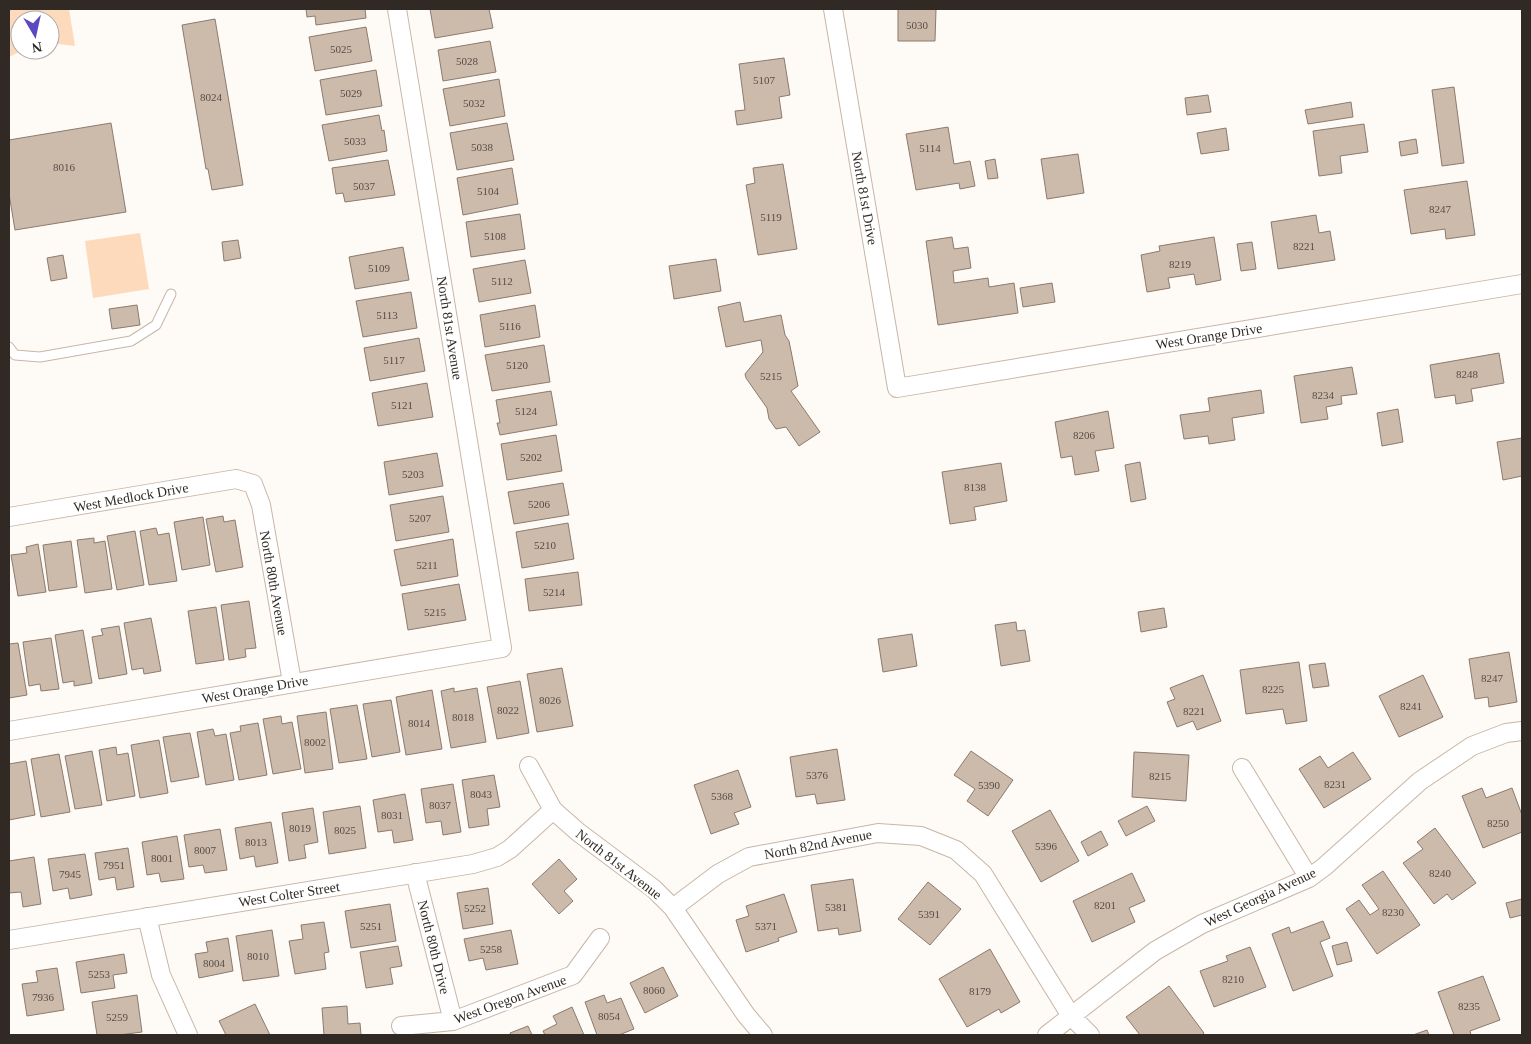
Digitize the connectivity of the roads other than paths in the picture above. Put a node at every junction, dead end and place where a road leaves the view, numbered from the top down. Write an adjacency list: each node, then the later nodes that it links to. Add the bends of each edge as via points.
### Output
1 (397, 9): 9 (street, North 81st Avenue)
2 (833, 9): 6 (street, North 81st Drive)
3 (1522, 284): 6 (street, West Orange Drive)
4 (171, 294): 5 (lane, via 156,325 131,341 40,357 15,356)
5 (9, 347)
6 (896, 388)
7 (253, 484): 8 (street, West Medlock Drive, via 236,479); 10 (street, North 80th Avenue, via 261,505)
8 (9, 517)
9 (502, 648): 10 (street, West Orange Drive)
10 (292, 682): 11 (street, West Orange Drive)
11 (9, 731)
12 (1522, 731): 17 (street, West Georgia Avenue, via 1506,733 1472,746 1420,781)
13 (529, 766): 15 (street, North 81st Avenue)
14 (1242, 768): 17 (street)
15 (553, 810): 16 (street, West Colter Street, via 510,850 497,857); 18 (street, North 81st Avenue, via 654,889)
16 (415, 873): 19 (street, West Colter Street); 23 (street, North 80th Drive)
17 (1309, 878): 22 (street, West Georgia Avenue, via 1194,928 1156,951)
18 (673, 908): 22 (street, North 82nd Avenue, via 718,874 749,857 878,833 921,836 956,850 983,874); 26 (street, North 81st Avenue, via 746,1016)
19 (147, 917): 21 (street, West Colter Street); 25 (street, via 161,975)
20 (600, 938): 23 (street, West Oregon Avenue, via 573,975)
21 (9, 940)
22 (1072, 1016): 27 (street, West Georgia Avenue); 28 (street, North 82nd Avenue)
23 (453, 1021): 24 (street, West Oregon Avenue)
24 (401, 1026)
25 (188, 1035)
26 (763, 1035)
27 (1047, 1035)
28 (1090, 1035)

